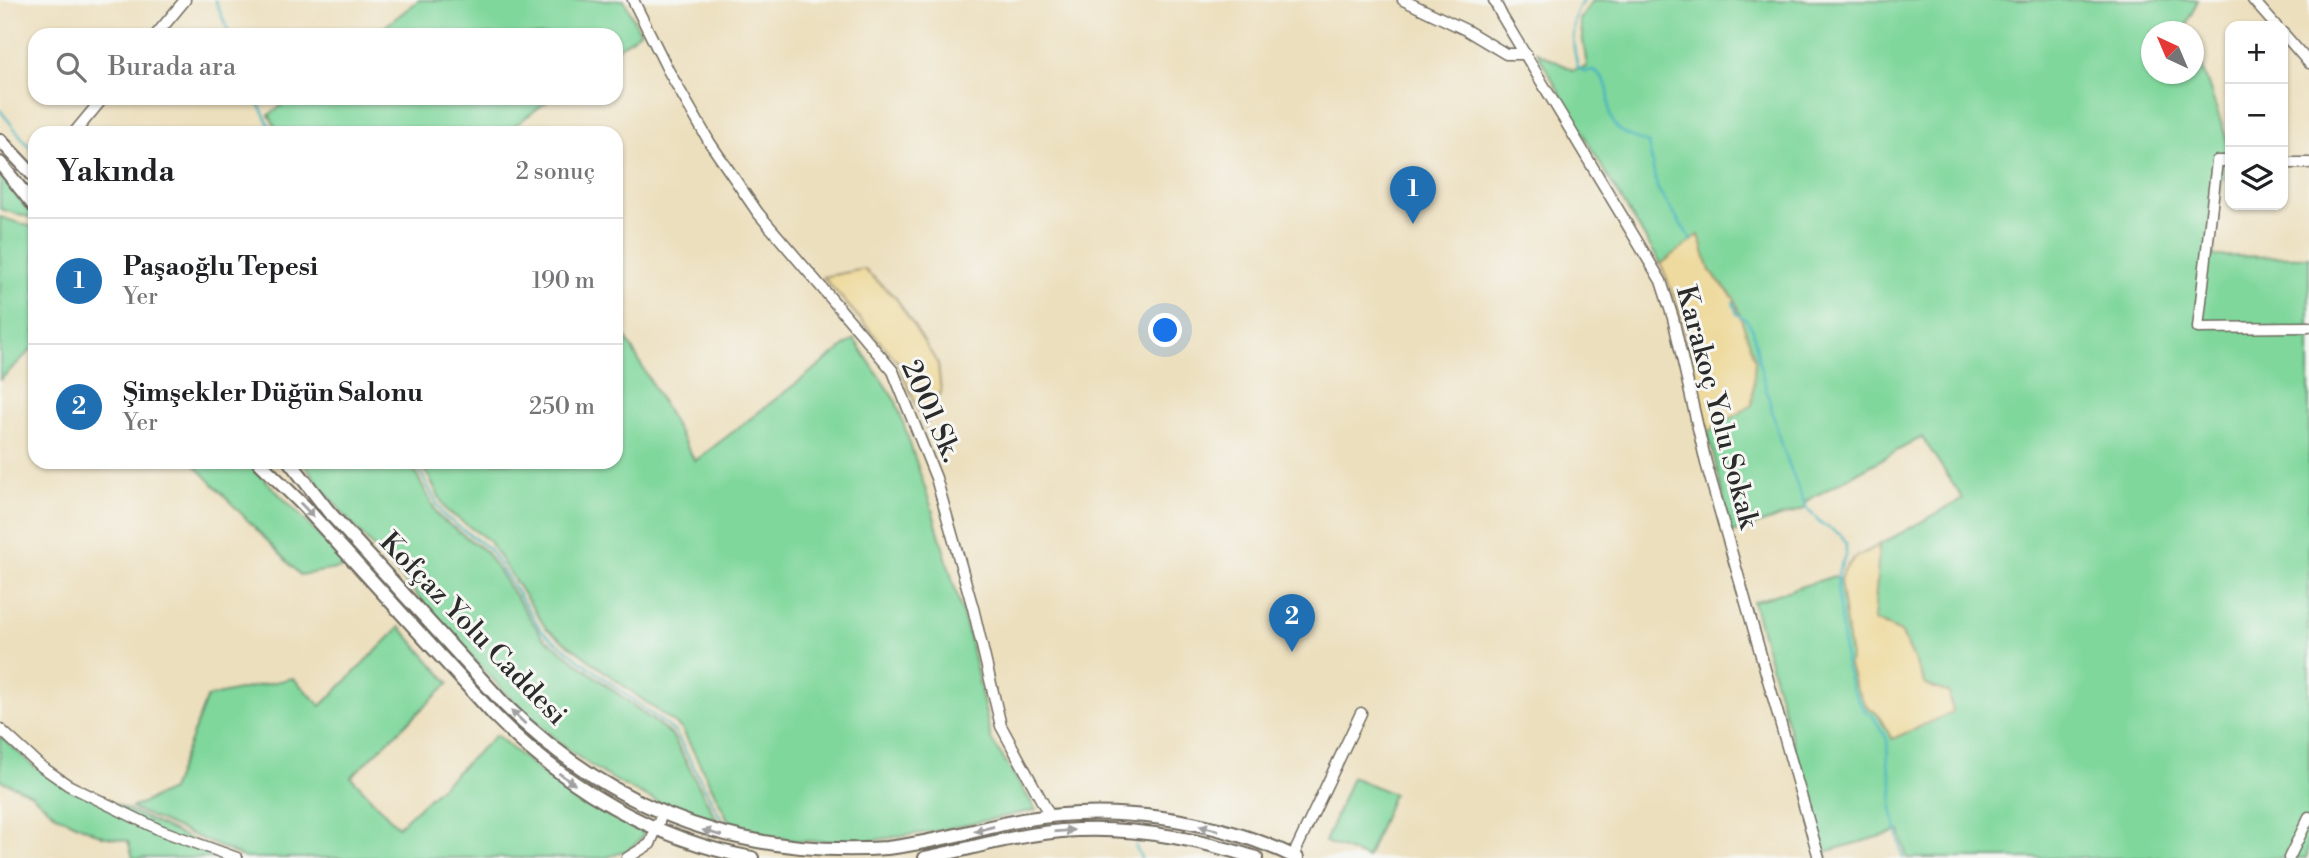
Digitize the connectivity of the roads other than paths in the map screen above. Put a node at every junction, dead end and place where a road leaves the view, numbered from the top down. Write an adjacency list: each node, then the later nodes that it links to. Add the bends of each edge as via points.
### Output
1 (185, 0): 7 (street)
2 (633, 0): 26 (street, 2001 Sk., via 703,131 758,214 893,371 936,478 1001,726)
3 (1403, 0): 9 (street, via 1506,54)
4 (1494, 0): 9 (street, Karakoç Yolu Sokak)
5 (2253, 0): 6 (street)
6 (2272, 21)
7 (162, 28)
8 (2288, 39): 10 (street)
9 (1526, 54): 35 (street, Karakoç Yolu Sokak, via 1661,281 1706,463)
10 (2309, 63)
11 (97, 105): 12 (street)
12 (80, 126)
13 (0, 140): 18 (main road)
14 (2225, 161): 20 (street, via 2217,161 2198,328)
15 (0, 163): 19 (main road)
16 (2288, 163): 17 (street)
17 (2309, 163)
18 (28, 170)
19 (28, 198)
20 (2309, 327)
21 (266, 469): 28 (main road, Kofçaz Yolu Caddesi, one-way to 28, via 514,736 588,793)
22 (295, 469): 25 (main road, Kofçaz Yolu Caddesi, one-way to 22, via 591,777 531,730 329,512)
23 (1361, 713): 29 (street)
24 (0, 729): 30 (street, via 68,785 160,830)
25 (662, 814): 26 (main road, Kofçaz Yolu Caddesi, one-way to 25, via 919,844 826,850 742,841); 28 (street)
26 (1050, 816): 29 (main road, Kofçaz Yolu Caddesi, one-way to 26, via 1241,837 1170,820)
27 (2309, 817): 36 (street)
28 (657, 829): 31 (street, via 650,844); 32 (main road, Kofçaz Yolu Caddesi)
29 (1295, 857)
30 (237, 858)
31 (627, 858)
32 (752, 858)
33 (925, 858): 34 (main road, one-way to 34, via 1031,835 1096,830 1164,834)
34 (1256, 858)
35 (1819, 858)
36 (2289, 858)

